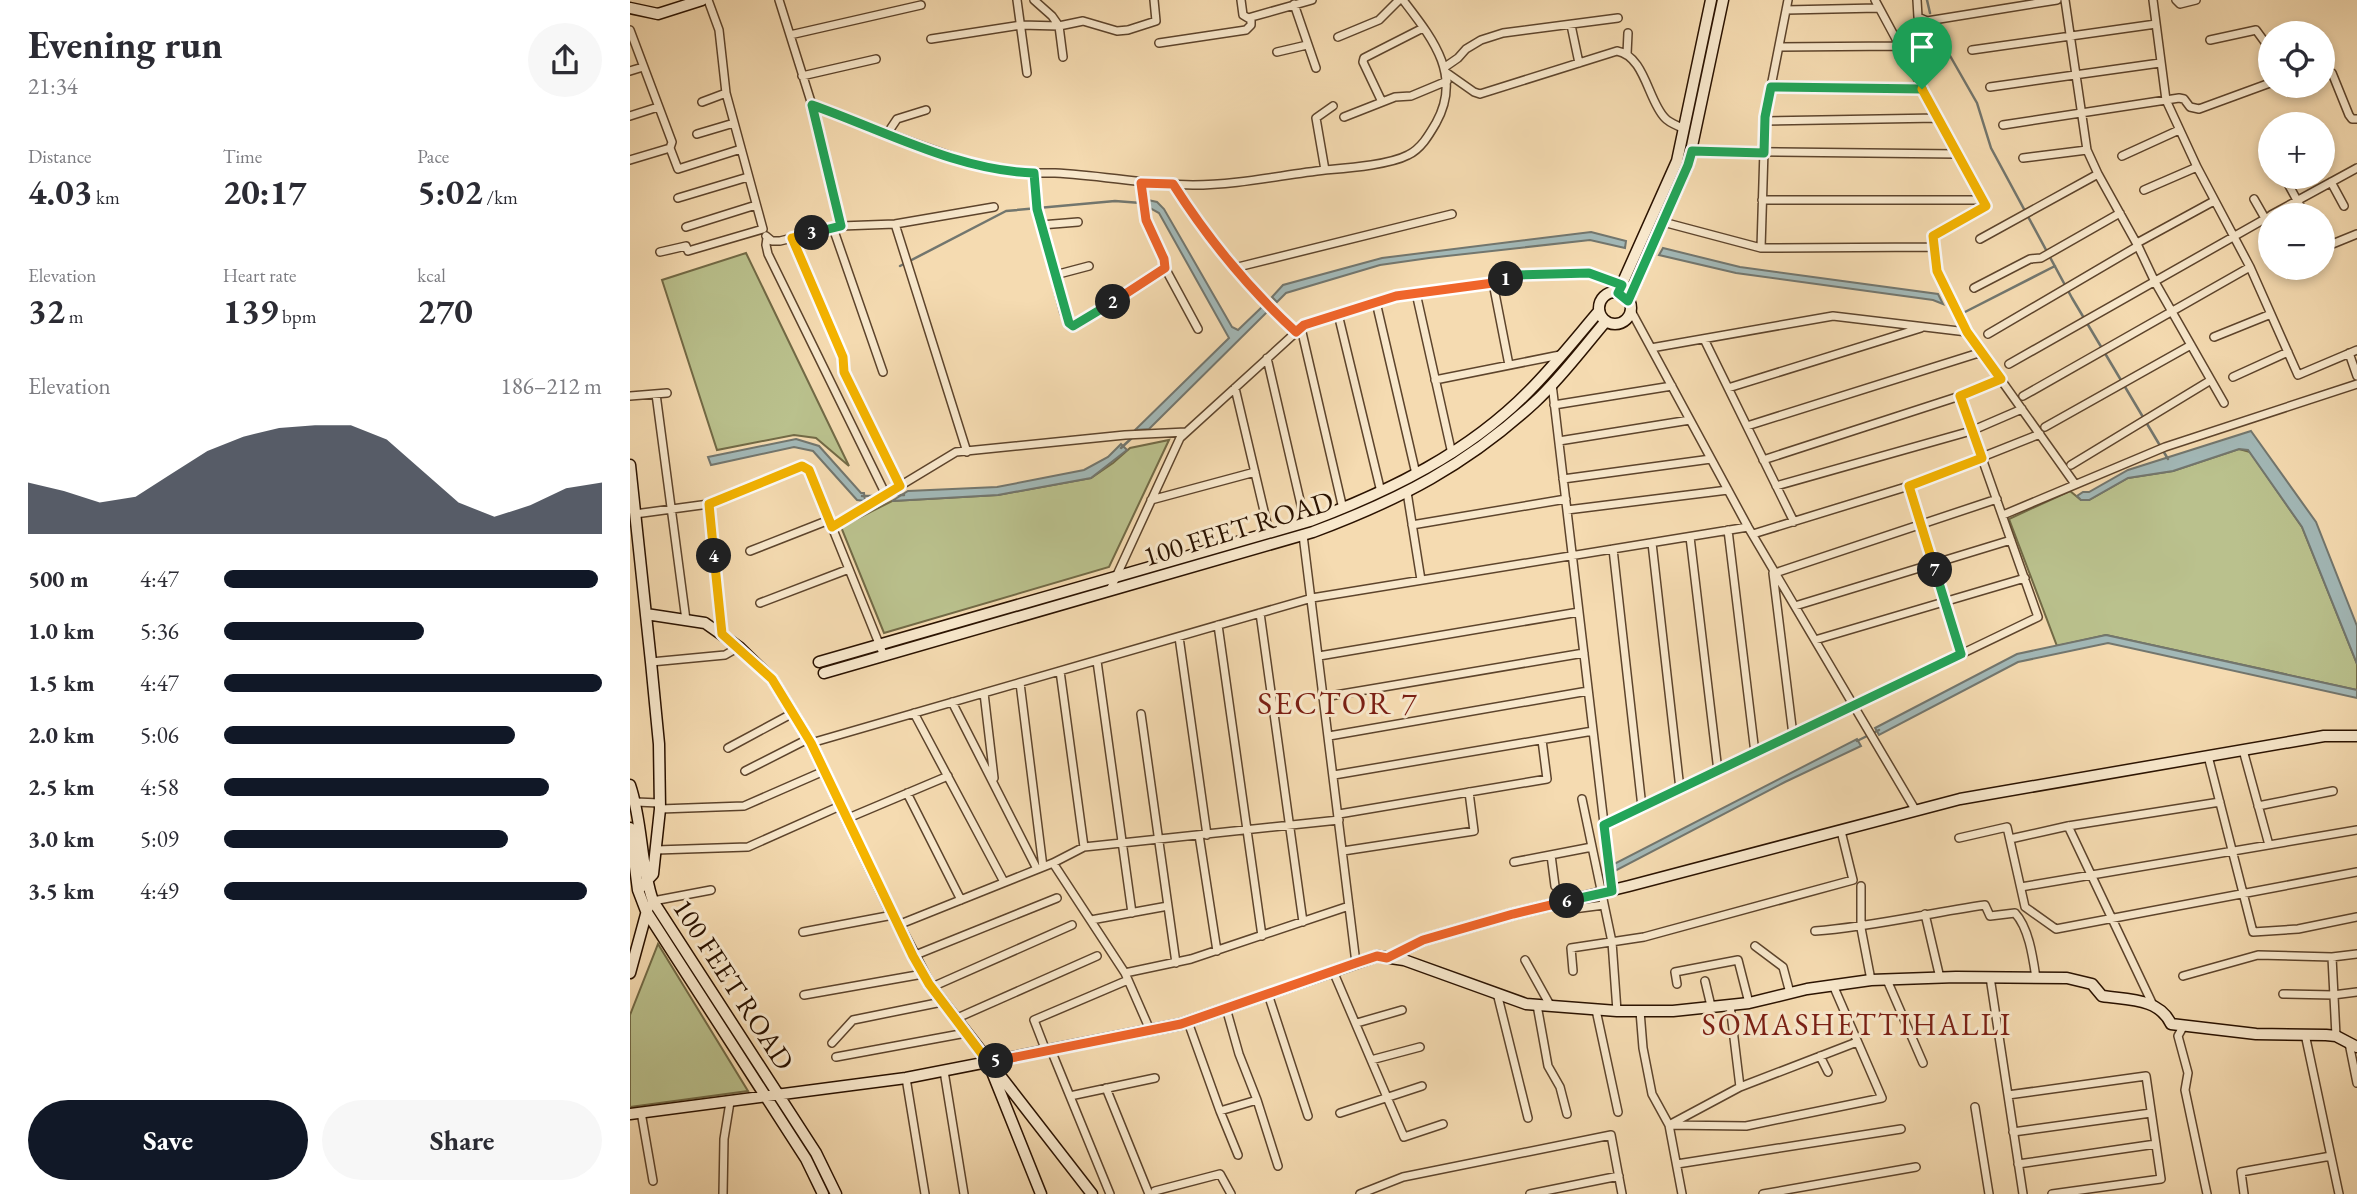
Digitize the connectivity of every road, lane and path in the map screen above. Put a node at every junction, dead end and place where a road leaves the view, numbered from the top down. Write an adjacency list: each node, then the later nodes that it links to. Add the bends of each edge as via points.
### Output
1 (702, 0): 22 (street, via 658,14)
2 (708, 0): 62 (street, via 719,30)
3 (779, 0): 34 (street)
4 (1017, 0): 27 (street)
5 (1034, 0): 29 (street)
6 (1154, 0): 29 (street, via 1156,21 1128,30 1083,21)
7 (1241, 0): 24 (street, via 1245,17)
8 (1311, 0): 19 (street)
9 (1401, 0): 30 (street); 36 (street, via 1379,20)
10 (1711, 0): 78 (street, 100 FEET ROAD)
11 (1723, 0): 85 (street)
12 (1788, 0): 23 (street)
13 (1917, 0): 14 (street, via 1918,17 1927,21)
14 (2057, 0)
15 (2065, 0): 35 (street)
16 (2153, 0): 26 (street)
17 (2176, 0): 18 (street, via 2180,4)
18 (2196, 0)
19 (1294, 4): 24 (street); 40 (street)
20 (1877, 4): 23 (street); 41 (street)
21 (920, 5): 34 (street)
22 (630, 8)
23 (1786, 10): 42 (street)
24 (1251, 18): 39 (street, via 1246,30)
25 (1618, 19): 28 (street)
26 (2156, 24): 35 (street); 49 (street)
27 (1021, 25): 29 (street); 37 (street); 53 (street)
28 (1572, 25): 48 (street); 54 (street, via 1481,40)
29 (1059, 26): 46 (street)
30 (1423, 28): 54 (street); 65 (street, via 1363,60)
31 (630, 30): 50 (street)
32 (1628, 33): 45 (street)
33 (2258, 33): 38 (street)
34 (790, 35): 56 (street)
35 (2072, 36): 43 (street); 55 (street)
36 (1338, 37)
37 (931, 39)
38 (2210, 40)
39 (1160, 43)
40 (1307, 45): 44 (street); 51 (street)
41 (1899, 46): 42 (street); 61 (street)
42 (1779, 47): 58 (street)
43 (1972, 50)
44 (1277, 52)
45 (1627, 54): 48 (street, via 1617,51); 78 (street, via 1665,118)
46 (1063, 57)
47 (876, 59): 56 (street)
48 (1579, 63): 54 (street, via 1480,94)
49 (2160, 63): 55 (street); 63 (street)
50 (643, 67): 52 (street); 68 (street)
51 (1316, 68)
52 (630, 71)
53 (1027, 73)
54 (1446, 74): 65 (street, via 1411,96); 93 (street, via 1440,116 1428,138 1409,155)
55 (2076, 74): 59 (street); 70 (street)
56 (802, 76): 66 (street)
57 (2335, 78): 74 (street, via 2349,115)
58 (1771, 87): 61 (street); 75 (street)
59 (1990, 87)
60 (2258, 87): 63 (street, via 2199,109 2184,99)
61 (1922, 89): 73 (street)
62 (726, 93): 64 (street); 76 (street)
63 (2166, 100): 70 (street); 79 (street)
64 (702, 102)
65 (1382, 102): 72 (street)
66 (812, 105): 81 (street); 123 (street)
67 (1333, 106): 93 (street, via 1316,118)
68 (658, 107): 71 (street); 82 (street, via 672,142)
69 (926, 110): 81 (street, via 897,119)
70 (2082, 112): 77 (street); 84 (street)
71 (630, 116)
72 (1344, 117)
73 (1938, 118): 75 (street); 87 (street)
74 (2357, 118)
75 (1764, 121): 86 (street)
76 (734, 123): 80 (street); 83 (street)
77 (2003, 125)
78 (1684, 129): 143 (street, 100 FEET ROAD, via 1677,161)
79 (2179, 130): 88 (street); 91 (street)
80 (696, 134)
81 (887, 134): 94 (street, via 989,169)
82 (670, 148): 83 (street, via 678,169); 90 (street)
83 (741, 149): 96 (street)
84 (2087, 150): 89 (street); 95 (street)
85 (1692, 151): 86 (street); 118 (street)
86 (1764, 153): 87 (street); 106 (street)
87 (1957, 154): 107 (street)
88 (2122, 156)
89 (2023, 158)
90 (630, 160)
91 (2197, 167): 103 (street); 108 (street)
92 (2357, 168): 97 (street)
93 (1325, 170): 99 (street, via 1212,185)
94 (1034, 173): 98 (street); 121 (street)
95 (2098, 174): 115 (street); 129 (street)
96 (748, 177): 104 (street); 112 (street)
97 (2335, 180)
98 (1141, 183): 99 (street); 137 (street, via 1146,220)
99 (1173, 184): 138 (street)
100 (2290, 189): 109 (street)
101 (2318, 189): 109 (street)
102 (2335, 189): 113 (street)
103 (2144, 190)
104 (678, 198)
105 (2254, 199): 111 (street)
106 (1762, 200): 107 (street); 133 (street)
107 (1982, 200): 132 (street, via 1986,206 1933,236)
108 (2214, 201): 126 (street); 131 (street)
109 (2296, 201): 110 (street)
110 (2292, 203)
111 (2258, 204)
112 (756, 205): 122 (street); 124 (street)
113 (2344, 206)
114 (994, 207): 120 (street)
115 (2120, 213): 131 (street); 142 (street, via 2048,254)
116 (1452, 214): 138 (street)
117 (1078, 222): 121 (street)
118 (1663, 222): 133 (street); 146 (street)
119 (2258, 222): 126 (street)
120 (895, 224): 123 (street); 193 (street)
121 (1041, 225): 139 (street)
122 (686, 227)
123 (837, 227): 128 (street); 168 (street)
124 (763, 229): 127 (street); 134 (street, via 688,251 686,246)
125 (2357, 234): 130 (street)
126 (2233, 236): 136 (street); 140 (street)
127 (767, 238): 128 (street); 210 (street, via 768,254)
128 (792, 238): 206 (street, via 843,357 844,372)
129 (1980, 239)
130 (2335, 243)
131 (2138, 244): 140 (street); 156 (street)
132 (1934, 247): 133 (street); 155 (street, via 1937,271)
133 (1761, 248)
134 (660, 252)
135 (1088, 265): 139 (street)
136 (2250, 267): 148 (street); 150 (street)
137 (1165, 268): 139 (street, via 1073,326 1064,313); 153 (street)
138 (1234, 268): 154 (street, via 1271,309)
139 (1055, 275)
140 (2155, 282): 148 (street); 166 (street)
141 (1493, 283): 143 (street, via 1517,275 1589,273); 144 (street); 167 (street)
142 (1974, 288)
143 (1620, 289): 146 (street); 147 (street, 100 FEET ROAD, via 1605,295)
144 (1416, 293): 145 (street); 172 (street)
145 (1376, 302): 149 (street); 201 (street)
146 (1629, 305): 151 (street, 100 FEET ROAD, via 1627,317 1620,323); 160 (street)
147 (1599, 311): 151 (street); 164 (street, 100 FEET ROAD)
148 (2172, 312): 159 (street); 183 (street)
149 (1338, 314): 154 (street); 208 (street)
150 (2271, 314): 157 (street); 162 (street)
151 (1606, 321): 174 (street, 100 FEET ROAD)
152 (1923, 328): 155 (street); 158 (street, via 1833,316); 178 (street)
153 (1198, 329)
154 (1299, 330): 165 (street); 216 (street)
155 (1967, 332): 161 (street)
156 (1988, 334)
157 (2214, 337)
158 (1704, 339): 160 (street); 178 (street)
159 (2191, 345): 173 (street); 190 (street)
160 (1651, 348): 176 (street)
161 (1982, 352): 171 (street); 188 (street)
162 (2288, 352): 163 (street, via 2298,375); 170 (street)
163 (2353, 352): 169 (street)
164 (1560, 355): 167 (street); 194 (street, 100 FEET ROAD, via 1492,425)
165 (1267, 358): 177 (street); 220 (street)
166 (2009, 363)
167 (1509, 365): 172 (street)
168 (883, 372)
169 (2357, 376)
170 (2233, 377)
171 (2001, 379): 182 (street); 186 (street)
172 (1435, 380): 194 (street)
173 (2211, 380): 184 (street); 199 (street)
174 (1552, 383): 185 (street); 209 (street, 100 FEET ROAD, via 1499,434 1460,463)
175 (2357, 384): 203 (street, via 2165,447)
176 (1672, 386): 185 (street); 187 (street)
177 (1235, 388): 191 (street); 200 (street)
178 (1728, 388): 188 (street)
179 (667, 393): 180 (street)
180 (656, 394): 181 (street); 215 (street)
181 (630, 396)
182 (1960, 396): 189 (street); 197 (street)
183 (2023, 396)
184 (2224, 403)
185 (1554, 405): 192 (street)
186 (2022, 409): 189 (street); 190 (street)
187 (1690, 420): 192 (street); 196 (street)
188 (1746, 426): 197 (street)
189 (1971, 431): 195 (street); 204 (street)
190 (2042, 431): 195 (street); 203 (street)
191 (1186, 432): 193 (street); 213 (street)
192 (1559, 441): 202 (street)
193 (967, 452): 206 (street, via 956,452)
194 (1452, 454): 201 (street, 100 FEET ROAD)
195 (1982, 458): 205 (street); 212 (street)
196 (1712, 459): 202 (street); 207 (street)
197 (1763, 460): 204 (street)
198 (630, 465): 218 (street)
199 (2071, 465)
200 (1255, 472): 213 (street); 227 (street)
201 (1416, 474): 208 (street, 100 FEET ROAD)
202 (1563, 479): 211 (street)
203 (2075, 484): 219 (street)
204 (1776, 486): 221 (street)
205 (1909, 486): 221 (street); 224 (street)
206 (897, 488): 210 (street)
207 (1728, 490): 217 (street); 226 (street)
208 (1381, 492): 216 (street, 100 FEET ROAD)
209 (1407, 492): 223 (street); 228 (street, 100 FEET ROAD, via 1373,510)
210 (886, 495): 222 (street)
211 (1566, 499): 217 (street); 223 (street)
212 (1997, 499): 219 (street); 224 (street)
213 (1151, 500): 238 (street)
214 (709, 504): 215 (street); 222 (street, via 802,466 809,470); 251 (street)
215 (673, 507): 218 (street); 249 (street)
216 (1343, 509): 220 (street, 100 FEET ROAD)
217 (1567, 510): 234 (street)
218 (635, 514): 247 (street)
219 (2003, 516): 230 (street)
220 (1305, 522): 227 (street, 100 FEET ROAD)
221 (1794, 522): 226 (street)
222 (830, 523): 233 (street); 236 (street)
223 (1412, 525): 240 (street)
224 (1921, 525): 235 (street); 237 (street)
225 (1728, 530): 226 (street); 229 (street); 282 (street)
226 (1750, 531): 237 (street)
227 (1269, 532): 238 (street, 100 FEET ROAD)
228 (1303, 535): 241 (street, 100 FEET ROAD); 242 (street)
229 (1690, 537): 231 (street); 286 (street)
230 (2011, 540): 235 (street); 239 (street)
231 (1652, 543): 232 (street); 291 (street)
232 (1613, 549): 234 (street); 301 (street)
233 (750, 551)
234 (1572, 556): 240 (street); 246 (street)
235 (1933, 564): 243 (street); 245 (street)
236 (849, 569): 244 (street); 254 (street)
237 (1774, 570): 245 (street); 275 (street)
238 (1116, 576): 241 (street); 254 (street, 100 FEET ROAD)
239 (2025, 578): 243 (street); 257 (street, via 2038,617)
240 (1421, 580): 242 (street)
241 (1110, 590): 258 (street, 100 FEET ROAD)
242 (1312, 598): 248 (street); 259 (street)
243 (1944, 601): 253 (street); 257 (street)
244 (760, 603)
245 (1795, 606): 253 (street)
246 (1579, 612): 256 (street); 259 (street)
247 (646, 614): 249 (street); 261 (street)
248 (1259, 614): 250 (street); 306 (street)
249 (686, 620): 251 (street, via 705,623)
250 (1219, 625): 252 (street); 309 (street)
251 (722, 634): 255 (street)
252 (1179, 637): 260 (street); 312 (street)
253 (1815, 640): 270 (street)
254 (880, 645): 258 (street); 262 (street, 100 FEET ROAD)
255 (739, 647): 261 (street, via 725,655); 271 (street, via 772,679)
256 (1584, 653): 266 (street); 268 (street)
257 (1961, 654): 270 (street)
258 (884, 656): 264 (street, 100 FEET ROAD)
259 (1319, 656): 268 (street)
260 (1097, 660): 263 (street); 316 (street)
261 (652, 662): 298 (street)
262 (819, 662)
263 (1060, 671): 265 (street); 318 (street)
264 (824, 673)
265 (1020, 682): 267 (street); 326 (street)
266 (1588, 691): 274 (street); 276 (street)
267 (984, 693): 269 (street); 290 (street)
268 (1324, 697): 276 (street)
269 (952, 702): 272 (street); 290 (street)
270 (1854, 706): 275 (street); 302 (street)
271 (793, 713): 279 (street); 280 (street)
272 (914, 713): 279 (street); 288 (street)
273 (1141, 714): 314 (street)
274 (1593, 731): 278 (street); 305 (street)
275 (1793, 735): 282 (street)
276 (1329, 736): 287 (street)
277 (2357, 736): 281 (street, via 2324,736)
278 (1542, 740): 287 (street); 293 (street, via 1547,779)
279 (809, 741): 284 (street); 285 (street)
280 (728, 748)
281 (2243, 750): 283 (street); 300 (street)
282 (1755, 753): 286 (street)
283 (2208, 756): 297 (street); 302 (street, via 1960,799)
284 (745, 771)
285 (824, 771): 298 (street, via 744,806); 299 (street)
286 (1718, 771): 291 (street)
287 (1334, 775): 303 (street)
288 (948, 776): 294 (street); 329 (street)
289 (630, 785): 296 (street, 100 FEET ROAD)
290 (995, 786): 326 (street)
291 (1680, 789): 301 (street)
292 (2333, 791): 300 (street)
293 (1469, 792): 303 (street); 321 (street, via 1474,831)
294 (907, 793): 304 (street); 338 (street)
295 (1582, 799): 319 (street)
296 (636, 802): 298 (street); 330 (street, 100 FEET ROAD)
297 (2220, 802): 307 (street); 322 (street)
298 (659, 806): 320 (street)
299 (841, 806): 304 (street); 320 (street, via 748,847)
300 (2258, 806): 317 (street)
301 (1642, 807): 305 (street)
302 (1916, 811): 311 (street)
303 (1339, 817): 306 (street); 321 (street)
304 (846, 819): 349 (street)
305 (1604, 825): 335 (street)
306 (1289, 826): 309 (street); 351 (street)
307 (2068, 826): 315 (street); 328 (street)
308 (630, 828): 330 (street, 100 FEET ROAD)
309 (1247, 830): 312 (street); 356 (street)
310 (2357, 830): 317 (street)
311 (1842, 831): 335 (street); 357 (street, via 1853,880)
312 (1203, 835): 314 (street); 359 (street)
313 (1959, 838): 315 (street, via 2007,827)
314 (1159, 839): 316 (street); 341 (street)
315 (2010, 839): 333 (street)
316 (1122, 844): 318 (street); 345 (street)
317 (2269, 845): 322 (street)
318 (1084, 847): 325 (street)
319 (1592, 848): 323 (street); 335 (street)
320 (656, 850): 330 (street, via 653,874)
321 (1343, 851): 342 (street)
322 (2234, 851): 328 (street); 336 (street)
323 (1551, 855): 324 (street); 331 (street)
324 (1514, 862)
325 (1054, 863): 326 (street); 350 (street)
326 (1040, 868): 329 (street)
327 (2357, 872): 336 (street)
328 (2091, 875): 333 (street); 348 (street)
329 (1004, 883): 338 (street)
330 (642, 886): 339 (street, 100 FEET ROAD); 344 (street, 100 FEET ROAD)
331 (1555, 886)
332 (1861, 886): 353 (street)
333 (2021, 887): 348 (street, via 2025,907 2056,929)
334 (711, 890): 339 (street)
335 (1607, 892): 340 (street); 364 (street, via 1423,940)
336 (2244, 894): 347 (street, via 2253,932); 348 (street)
337 (1057, 898): 361 (street)
338 (961, 900): 349 (street)
339 (653, 901): 344 (street); 428 (street, 100 FEET ROAD)
340 (1604, 905): 343 (street); 357 (street)
341 (1168, 906): 345 (street); 366 (street)
342 (1349, 906): 351 (street); 367 (street)
343 (1573, 909)
344 (646, 911): 370 (street); 431 (street, 100 FEET ROAD)
345 (1132, 913): 350 (street)
346 (1925, 914): 353 (street); 374 (street); 376 (street, via 1985,905 1990,916 2015,913 2021,919)
347 (2357, 917)
348 (2112, 919): 392 (street)
349 (895, 920): 355 (street); 361 (street)
350 (1091, 920): 373 (street)
351 (1303, 922): 356 (street)
352 (1072, 925): 382 (street)
353 (1861, 928): 354 (street); 377 (street)
354 (1815, 931)
355 (803, 932)
356 (1262, 936): 359 (street)
357 (1612, 942): 369 (street, via 1571,948); 400 (street)
358 (1755, 946): 385 (street, via 1783,967)
359 (1217, 951): 366 (street)
360 (2357, 954): 363 (street)
361 (913, 956): 371 (street)
362 (1097, 956): 402 (street)
363 (2332, 957): 372 (street, via 2258,955); 389 (street)
364 (1387, 958): 367 (street, via 1377,956); 384 (street)
365 (1525, 960): 394 (street)
366 (1176, 963): 373 (street)
367 (1356, 963): 368 (street)
368 (1333, 971): 386 (street); 404 (street)
369 (1573, 971)
370 (630, 973)
371 (923, 974): 382 (street); 388 (street)
372 (2183, 976)
373 (1126, 977): 406 (street); 414 (street, via 1034,1020)
374 (1940, 978): 375 (street); 378 (street)
375 (1990, 978): 376 (street); 430 (street)
376 (2036, 978): 392 (street, via 2067,978 2092,984 2102,996)
377 (1871, 980): 378 (street); 381 (street)
378 (1887, 980): 419 (street)
379 (1705, 981): 396 (street)
380 (1677, 984): 391 (street, via 1675,972 1738,960)
381 (1833, 985): 385 (street); 410 (street)
382 (932, 987): 390 (street)
383 (2357, 992): 389 (street)
384 (1497, 993): 393 (street); 443 (street)
385 (1790, 993): 391 (street)
386 (1268, 994): 397 (street); 442 (street)
387 (2283, 994): 389 (street)
388 (804, 995)
389 (2333, 995): 409 (street)
390 (942, 1002): 402 (street); 411 (street, via 853,1020)
391 (1749, 1003): 395 (street)
392 (2152, 1003): 405 (street, via 2166,1012 2171,1024)
393 (1537, 1005): 394 (street); 441 (street, via 1548,1066)
394 (1550, 1005): 399 (street)
395 (1730, 1005): 396 (street); 426 (street)
396 (1711, 1006): 401 (street)
397 (1226, 1008): 403 (street); 433 (street)
398 (1402, 1010): 404 (street)
399 (1596, 1010): 400 (street); 437 (street)
400 (1617, 1011): 401 (street)
401 (1640, 1011): 445 (street, via 1652,1094)
402 (955, 1018): 407 (street)
403 (1188, 1022): 406 (street); 436 (street)
404 (1357, 1023): 417 (street)
405 (2184, 1025): 408 (street, via 2256,1034); 477 (street, via 2178,1036 2188,1073 2185,1090)
406 (1150, 1030): 414 (street)
407 (966, 1033): 416 (street); 418 (street)
408 (2305, 1034): 409 (street); 450 (street)
409 (2336, 1037): 412 (street)
410 (1857, 1042): 415 (street); 445 (street, via 1882,1098 1746,1126)
411 (832, 1043)
412 (2353, 1045): 424 (street)
413 (1420, 1047): 417 (street)
414 (1048, 1050): 418 (street); 429 (street)
415 (1821, 1056): 421 (street); 426 (street)
416 (836, 1057)
417 (1371, 1060): 432 (street)
418 (988, 1062): 420 (street); 465 (street); 466 (street)
419 (1923, 1063)
420 (944, 1070): 422 (street); 464 (street)
421 (1828, 1072)
422 (906, 1078): 428 (street); 463 (street)
423 (1155, 1078): 427 (street)
424 (2357, 1083)
425 (1422, 1086): 432 (street)
426 (1741, 1087): 445 (street)
427 (1106, 1088): 429 (street); 458 (street)
428 (778, 1094): 431 (street); 462 (street, 100 FEET ROAD)
429 (1070, 1096): 467 (street)
430 (2008, 1096): 438 (street, via 2146,1076); 447 (street)
431 (767, 1097): 434 (street); 461 (street, 100 FEET ROAD)
432 (1386, 1097): 440 (street); 444 (street, via 1405,1137)
433 (1257, 1100): 436 (street); 453 (street)
434 (730, 1102): 439 (street); 460 (street)
435 (1975, 1107): 474 (street)
436 (1220, 1111): 449 (street)
437 (1618, 1112)
438 (2151, 1112): 447 (street); 448 (street)
439 (636, 1113): 456 (street)
440 (1340, 1113)
441 (1567, 1114)
442 (1308, 1116)
443 (1528, 1118)
444 (1443, 1124)
445 (1669, 1125): 451 (street)
446 (1901, 1129): 451 (street)
447 (2013, 1132): 452 (street)
448 (2156, 1144): 452 (street); 457 (street, via 2161,1179)
449 (1238, 1155)
450 (2331, 1156): 478 (street, via 2241,1172); 479 (street)
451 (1676, 1164): 472 (street)
452 (2018, 1164): 475 (street)
453 (1278, 1166)
454 (1916, 1167): 473 (street)
455 (1619, 1176): 469 (street, via 1611,1135 1403,1177); 470 (street); 471 (street)
456 (653, 1181)
457 (2101, 1191): 459 (street)
458 (1152, 1192): 468 (street, via 1220,1174)
459 (2064, 1193): 476 (street)
460 (723, 1194)
461 (823, 1194)
462 (836, 1194)
463 (925, 1194)
464 (964, 1194)
465 (1041, 1194)
466 (1092, 1194)
467 (1110, 1194)
468 (1231, 1194)
469 (1362, 1194)
470 (1530, 1194)
471 (1622, 1194)
472 (1682, 1194)
473 (1763, 1194)
474 (1989, 1194)
475 (2023, 1194)
476 (2052, 1194)
477 (2207, 1194)
478 (2244, 1194)
479 (2336, 1194)

